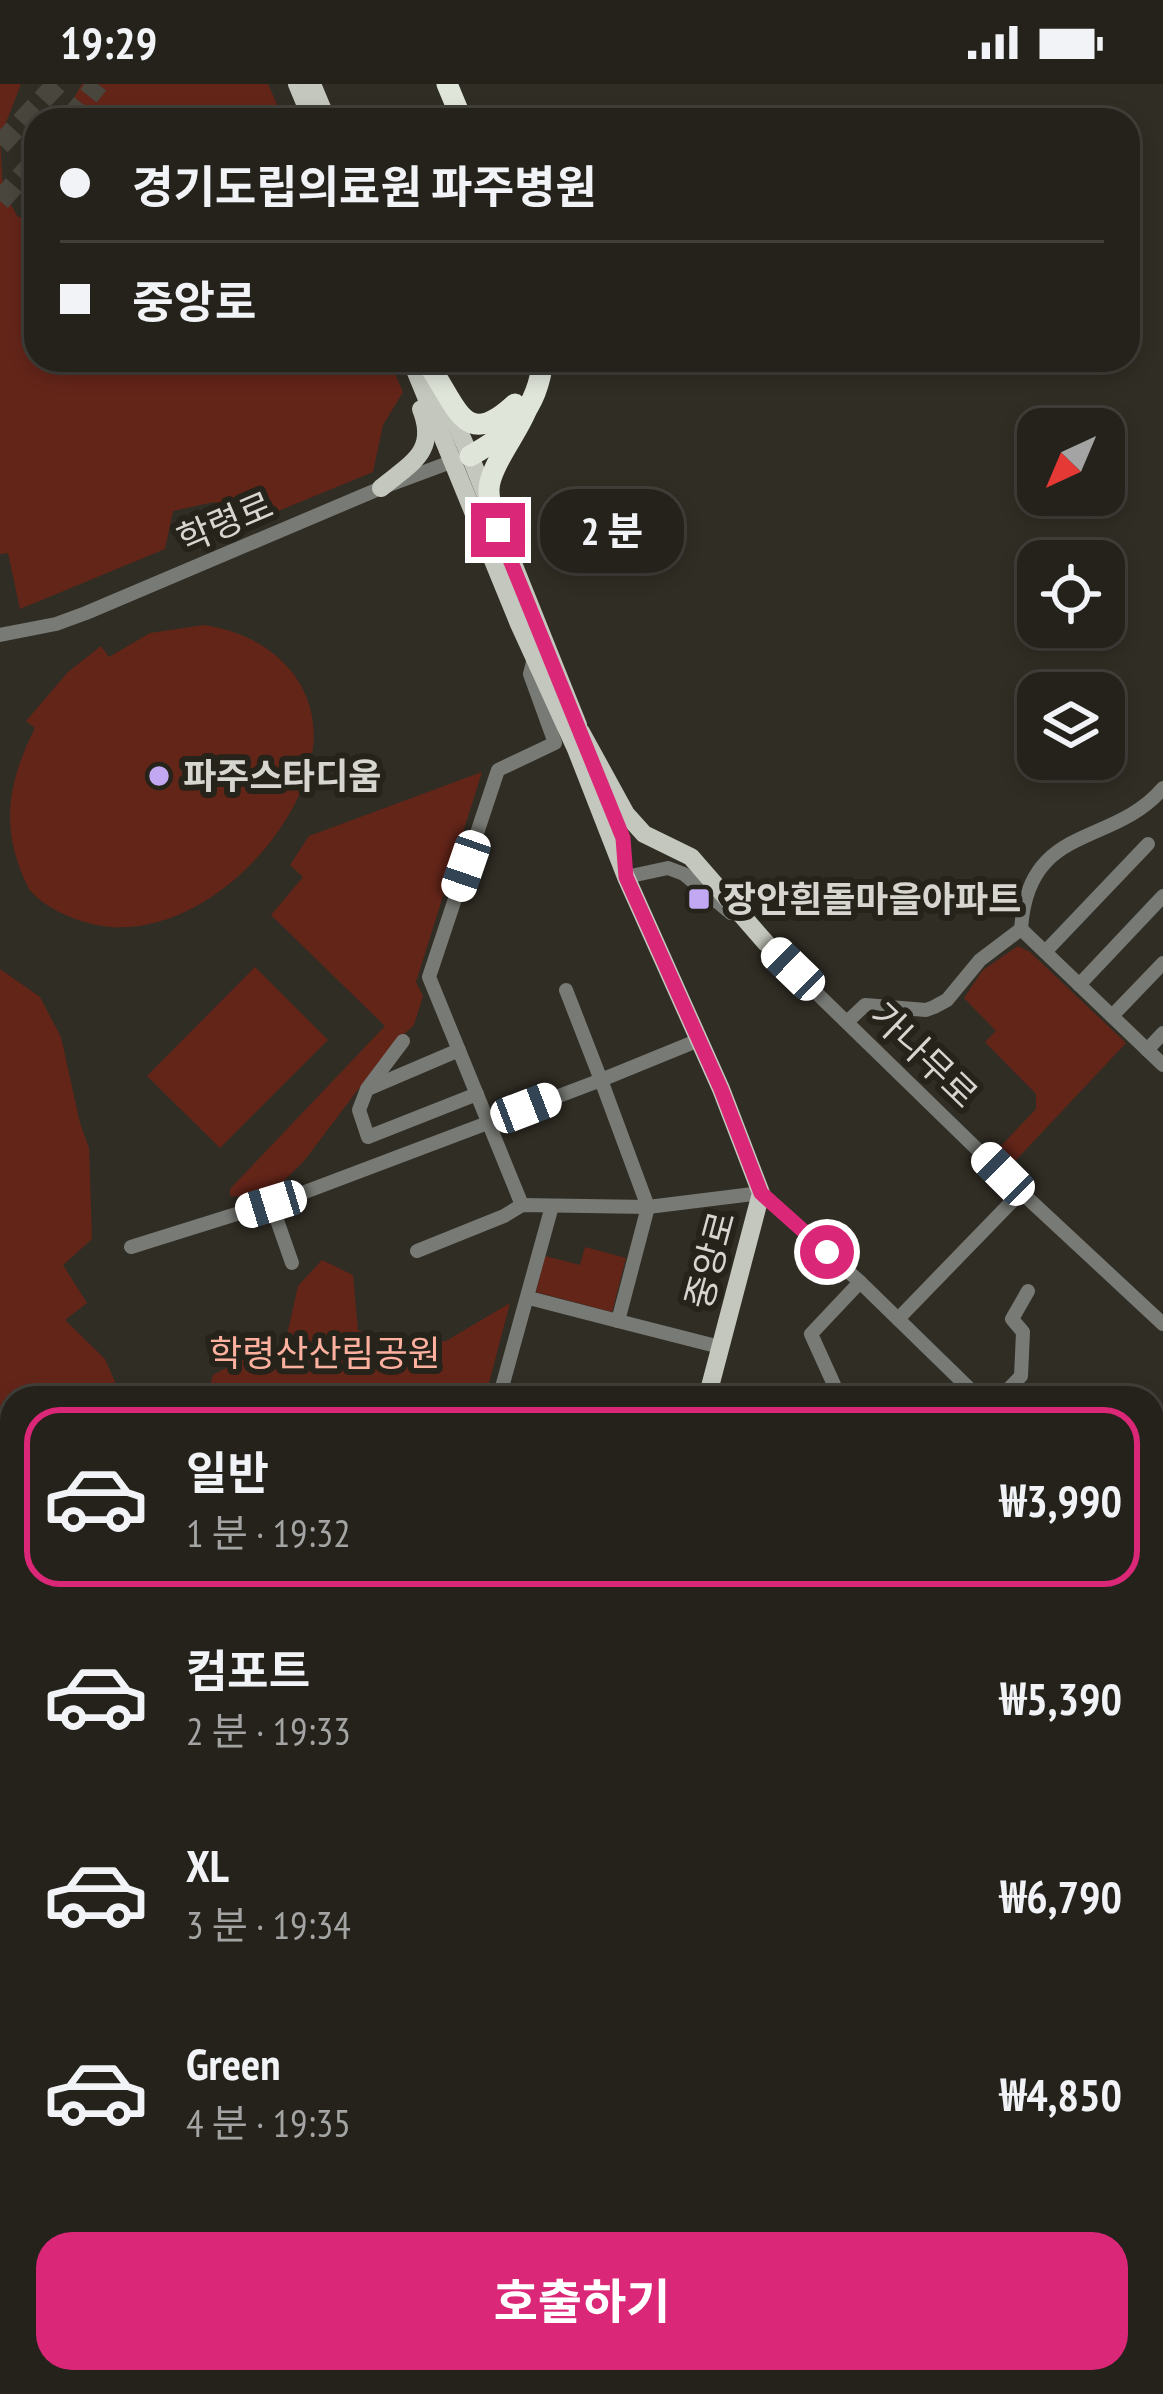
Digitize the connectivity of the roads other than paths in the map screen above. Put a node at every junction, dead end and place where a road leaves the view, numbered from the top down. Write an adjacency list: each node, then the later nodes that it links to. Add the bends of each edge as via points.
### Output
1 (406, 372): 8 (main road, via 428,443)
2 (427, 372): 7 (main road, 중앙로)
3 (430, 372): 6 (highway, via 471,424 488,425)
4 (528, 372): 6 (highway)
5 (540, 372): 6 (highway)
6 (521, 408): 7 (highway); 9 (highway, via 519,429 490,476)
7 (462, 459): 8 (street, 학령로); 9 (main road, 중앙로); 11 (main road, 중앙로)
8 (382, 488): 10 (street, 학령로, via 86,613)
9 (498, 530): 12 (main road, 중앙로)
10 (0, 635)
11 (534, 658): 15 (main road, 중앙로); 28 (street, via 530,674 555,743 498,770 430,976)
12 (580, 732): 15 (main road, 중앙로, via 623,838); 18 (main road, via 626,814 644,834 692,857)
13 (1163, 788): 17 (street, via 1045,863)
14 (1148, 844): 19 (street)
15 (626, 877): 18 (street, 가나무로, via 668,868 685,874); 26 (main road, 중앙로)
16 (1163, 896): 21 (street)
17 (1021, 929): 19 (street); 24 (street, via 934,1007 865,1005)
18 (766, 943): 24 (street, 가나무로)
19 (1045, 952): 21 (street)
20 (1163, 963): 23 (street)
21 (1079, 985): 23 (street)
22 (566, 990): 31 (street)
23 (1112, 1016): 29 (street)
24 (847, 1022): 35 (street, 가나무로)
25 (1163, 1033): 29 (street)
26 (699, 1040): 31 (street); 36 (main road, 중앙로)
27 (403, 1041): 32 (street)
28 (459, 1050): 32 (street); 33 (street)
29 (1147, 1050): 30 (street)
30 (1163, 1065)
31 (601, 1080): 34 (street); 40 (street)
32 (367, 1089): 33 (street, via 359,1110 368,1137)
33 (477, 1094): 34 (street)
34 (489, 1123): 37 (street); 38 (street)
35 (1021, 1192): 47 (street, 가나무로); 48 (street)
36 (761, 1193): 40 (street); 44 (street); 50 (main road, 중앙로)
37 (271, 1204): 41 (street); 43 (street)
38 (522, 1205): 39 (street); 42 (street)
39 (551, 1206): 40 (street); 46 (street)
40 (648, 1207): 49 (street)
41 (131, 1247)
42 (416, 1251)
43 (292, 1263)
44 (860, 1282): 48 (street); 53 (street, via 811,1334)
45 (1028, 1291): 55 (street, via 1012,1319 1024,1332 1021,1376)
46 (529, 1298): 49 (street); 51 (street)
47 (1161, 1316)
48 (898, 1318): 54 (street)
49 (618, 1321): 50 (street)
50 (720, 1346): 52 (main road, 중앙로)
51 (503, 1386)
52 (710, 1386)
53 (835, 1386)
54 (967, 1386)
55 (1011, 1386)

